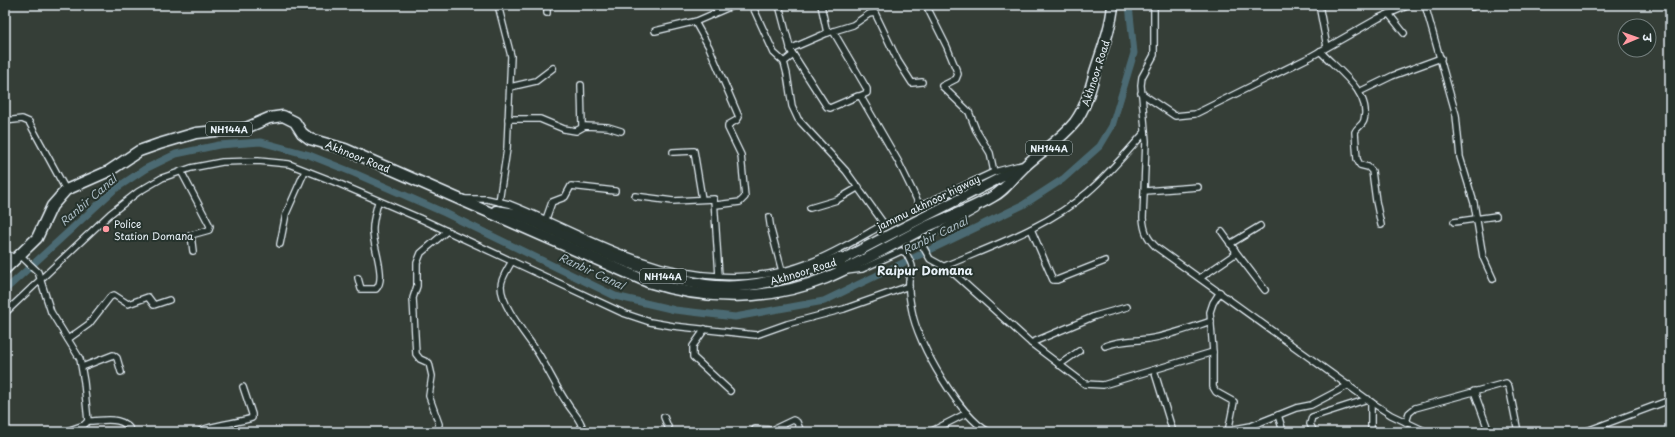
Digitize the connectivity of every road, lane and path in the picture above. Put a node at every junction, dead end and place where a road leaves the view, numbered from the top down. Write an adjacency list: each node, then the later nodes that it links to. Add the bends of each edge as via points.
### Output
1 (498, 5): 30 (street, via 511,51)
2 (547, 5): 14 (street)
3 (734, 5): 17 (street)
4 (752, 5): 26 (street, via 774,53)
5 (779, 5): 22 (street)
6 (821, 5): 19 (street)
7 (926, 5): 43 (street, via 958,74 956,79 942,86 969,112 990,153)
8 (1106, 5): 16 (highway)
9 (1113, 5): 16 (highway, Akhnoor Road / NH144A)
10 (1154, 5): 32 (street, via 1154,55 1142,77)
11 (1319, 5): 21 (street)
12 (1409, 5): 15 (street)
13 (1425, 5): 25 (street)
14 (547, 13)
15 (1389, 14): 20 (street); 21 (street)
16 (1111, 16): 40 (highway, Akhnoor Road / NH144A, via 1085,106 1062,136)
17 (695, 22): 18 (street); 55 (street, via 709,47 739,117 728,128 743,161 745,197 740,202)
18 (655, 31)
19 (830, 32): 22 (street); 28 (street, via 853,25 875,13 902,68 913,84); 33 (street, via 867,89 867,93)
20 (1404, 33)
21 (1327, 47): 23 (street)
22 (790, 49): 24 (street)
23 (1320, 51): 31 (street); 32 (street, via 1188,116 1169,114)
24 (793, 55): 26 (street); 33 (street, via 828,108)
25 (1441, 58): 31 (street, via 1392,76); 60 (street, via 1457,120 1460,158)
26 (784, 62): 44 (street, via 791,102 796,114 806,129 838,160)
27 (553, 68): 30 (street, via 536,81)
28 (922, 82)
29 (581, 85): 36 (street)
30 (510, 87): 34 (street)
31 (1359, 92): 62 (street, via 1364,104 1365,118 1355,132 1357,159 1360,165 1372,171)
32 (1141, 93): 38 (street)
33 (860, 96): 43 (street, via 898,161 919,204 925,204)
34 (508, 119): 36 (street, via 540,119 576,131); 54 (street, via 506,160)
35 (5, 121): 46 (street, via 22,119 29,122)
36 (582, 126): 37 (street, via 608,127)
37 (621, 131)
38 (1145, 132): 48 (street); 64 (street, via 1089,191)
39 (673, 152): 51 (street, via 694,151)
40 (1027, 164): 43 (street); 52 (highway, Akhnoor Road / NH144A, via 1010,184); 75 (main road, jammu akhnoor higway, via 970,195 901,227)
41 (181, 171): 42 (street, via 222,162 258,161 289,164); 69 (street, via 210,226 209,230 191,236); 83 (street, via 162,178 138,192)
42 (305, 171): 53 (street); 67 (street, via 286,214)
43 (994, 172)
44 (859, 187): 56 (street, via 837,200); 78 (street, via 881,218 881,226 823,257)
45 (1198, 187): 48 (street)
46 (66, 190): 50 (highway, Akhnoor Road / NH144A, via 109,171 140,151 177,137 205,131 246,128 269,118 283,116 295,122 302,133 310,139 346,149); 72 (highway, Akhnoor Road / NH144A, via 52,206 37,238)
47 (615, 191): 59 (street, via 569,186 565,197 552,202)
48 (1145, 191): 81 (street, via 1143,228 1147,236 1156,247)
49 (635, 196): 51 (street, via 672,200)
50 (460, 199): 54 (street, via 487,199); 75 (highway, Akhnoor Road / NH144A, via 636,278 689,293 733,296 764,294 808,284)
51 (702, 199): 55 (street, via 714,199)
52 (988, 200): 75 (highway, Akhnoor Road / NH144A); 76 (street, via 977,210 921,243 929,258)
53 (378, 202): 65 (street); 80 (street, via 372,233 380,270 379,285 376,289 361,289)
54 (499, 202): 59 (street)
55 (716, 205): 79 (street)
56 (810, 208)
57 (1496, 216): 60 (street)
58 (769, 217): 78 (street, via 770,230)
59 (546, 219): 79 (street, via 639,260 685,272)
60 (1478, 219): 61 (street); 82 (street, via 1483,257)
61 (1454, 222)
62 (1381, 225)
63 (1260, 226): 68 (street)
64 (1031, 229): 73 (street, via 1054,280); 76 (street)
65 (447, 230): 74 (street); 118 (street, via 419,258 417,286 413,298 416,354 429,363 432,372 429,396 439,424 438,429)
66 (1222, 232): 68 (street)
67 (280, 244)
68 (1230, 244): 70 (street)
69 (193, 251)
70 (1236, 252): 81 (street); 85 (street)
71 (5, 253): 72 (street)
72 (21, 259): 77 (highway, Akhnoor Road / NH144A); 83 (street, via 38,272)
73 (1105, 261)
74 (512, 262): 91 (street, via 623,313 650,322); 119 (street, via 502,281 504,299 582,425)
75 (840, 266): 84 (street, via 855,271 901,251 906,253 912,266)
76 (945, 266): 93 (street)
77 (5, 269)
78 (782, 271): 79 (street, via 755,276)
79 (719, 276)
80 (358, 278)
81 (1200, 278): 86 (street)
82 (1493, 279)
83 (41, 280): 89 (street); 92 (street, via 51,312)
84 (908, 286): 91 (street, via 756,336); 107 (street, via 917,333 940,374)
85 (1265, 290)
86 (1220, 292): 90 (street, via 1211,308); 101 (street)
87 (170, 300): 92 (street, via 154,305 148,297 128,304 114,295 89,324)
88 (1127, 306): 93 (street, via 1095,316)
89 (5, 313)
90 (1211, 321): 94 (street, via 1148,339 1121,341); 96 (street)
91 (706, 329): 103 (street, via 693,346 693,357)
92 (68, 339): 98 (street)
93 (1031, 343): 97 (street)
94 (1105, 346)
95 (1079, 350): 97 (street)
96 (1213, 352): 99 (street); 114 (street, via 1213,389 1235,403)
97 (1059, 364): 99 (street, via 1085,384 1092,386 1103,386)
98 (82, 367): 100 (street, via 113,355); 110 (street)
99 (1154, 370): 125 (street)
100 (121, 372)
101 (1349, 385): 106 (street); 108 (street, via 1311,405)
102 (243, 387): 117 (street, via 252,418 204,428)
103 (730, 391)
104 (1474, 392): 111 (street, via 1415,408 1409,413); 129 (street); 130 (street, via 1503,383 1508,384)
105 (1670, 400): 131 (street)
106 (1370, 401): 111 (street); 113 (street, via 1312,417 1310,424); 127 (street)
107 (967, 413): 123 (street); 124 (street)
108 (1278, 414): 112 (street); 126 (street, via 1282,428)
109 (664, 417): 120 (street)
110 (88, 421): 115 (street, via 84,425); 116 (street, via 122,421)
111 (1406, 422): 128 (street)
112 (1248, 430): 114 (street)
113 (1313, 430)
114 (1228, 431)
115 (63, 432)
116 (132, 432)
117 (199, 432)
118 (433, 432)
119 (583, 432)
120 (670, 432)
121 (754, 432): 122 (street, via 755,429 775,429 793,420 798,422)
122 (801, 432)
123 (930, 432)
124 (989, 432)
125 (1173, 432)
126 (1280, 432)
127 (1371, 432)
128 (1427, 432)
129 (1489, 432)
130 (1518, 432)
131 (1584, 432)

